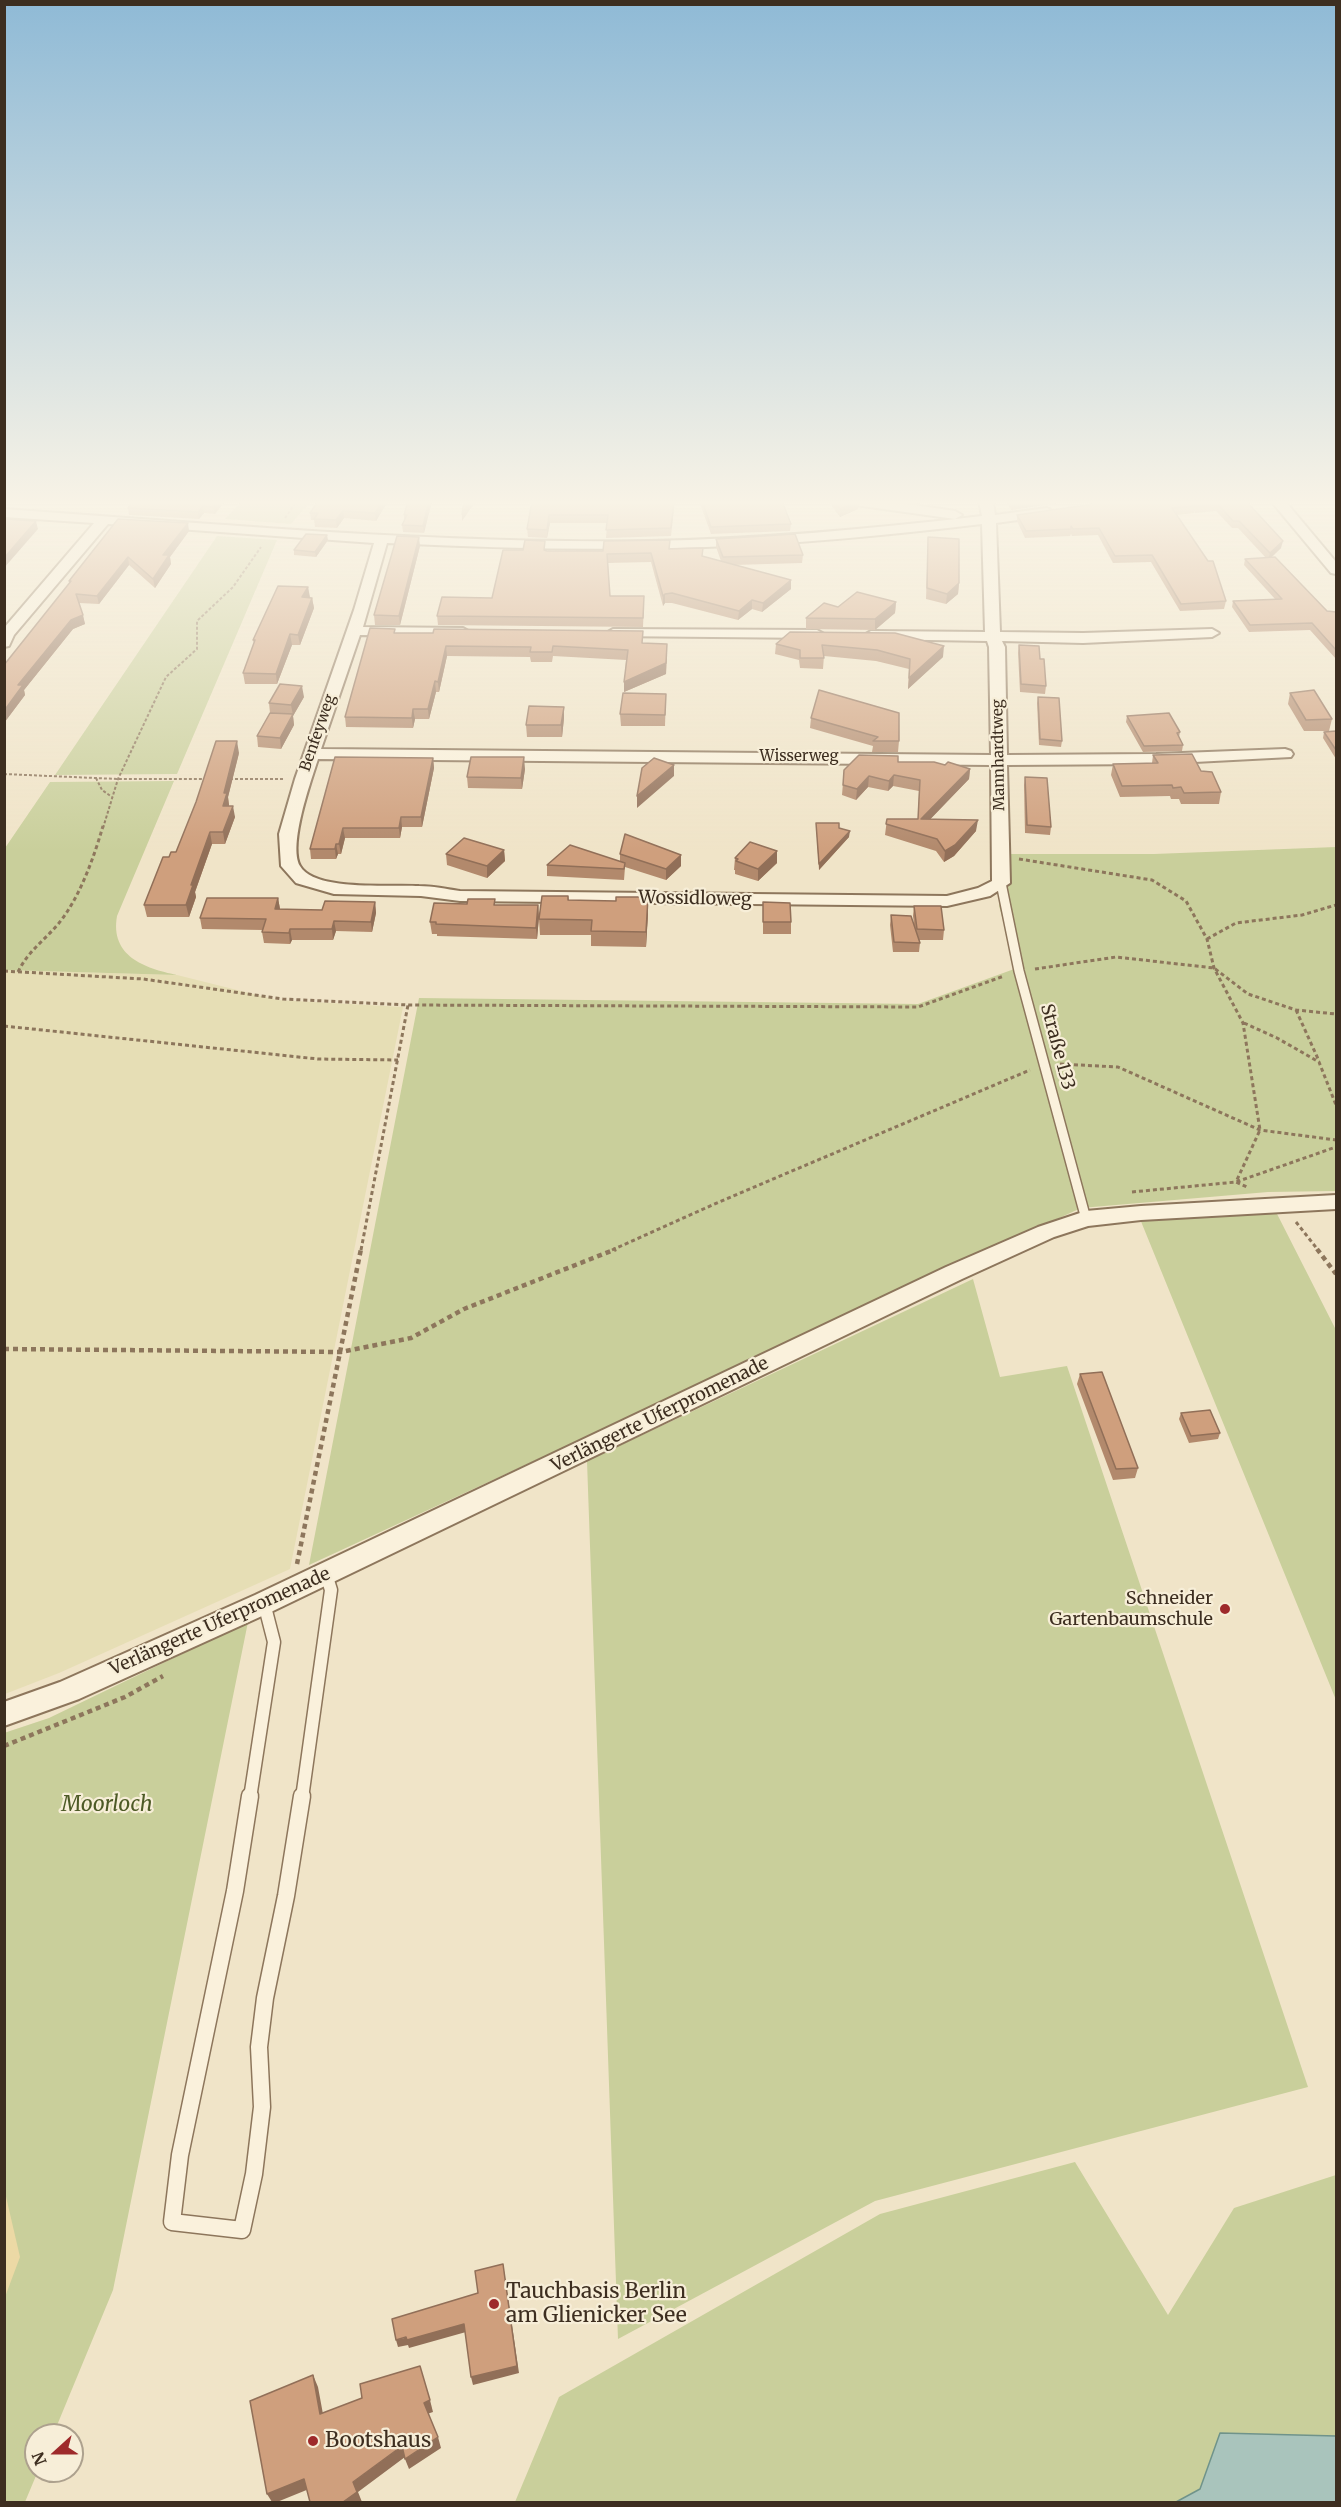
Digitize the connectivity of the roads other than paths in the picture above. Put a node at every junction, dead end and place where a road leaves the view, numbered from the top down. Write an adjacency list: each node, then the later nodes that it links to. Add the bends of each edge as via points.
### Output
1 (21, 618): 10 (street)
2 (356, 618): 4 (street, Benfeyweg)
3 (992, 618): 11 (street, Mannhardtweg)
4 (352, 631): 5 (street); 12 (street, Benfeyweg)
5 (475, 632)
6 (592, 633): 8 (street)
7 (1212, 633): 11 (street)
8 (828, 634)
9 (851, 635): 11 (street)
10 (5, 637)
11 (993, 637): 14 (street, Mannhardtweg, via 997,647)
12 (312, 754): 14 (street, Wisserweg); 16 (street, Benfeyweg, via 288,834 288,860 295,874)
13 (1286, 754): 14 (street, Wisserweg)
14 (999, 759): 15 (street, Mannhardtweg)
15 (1001, 883): 16 (street, Wossidloweg, via 967,897 930,901 460,896 334,889); 18 (lane, Straße 133, via 1019,971)
16 (314, 884)
17 (1336, 1202): 18 (street, Verlängerte Uferpromenade)
18 (1086, 1219): 19 (street, Verlängerte Uferpromenade, via 1046,1232 954,1273)
19 (316, 1579): 20 (street, Verlängerte Uferpromenade); 20 (lane, via 331,1590 313,1731 265,1998 259,2047 262,2107 242,2230 172,2222 180,2155 235,1891 274,1642)
20 (264, 1603): 21 (street, Verlängerte Uferpromenade, via 69,1690)
21 (4, 1714)

